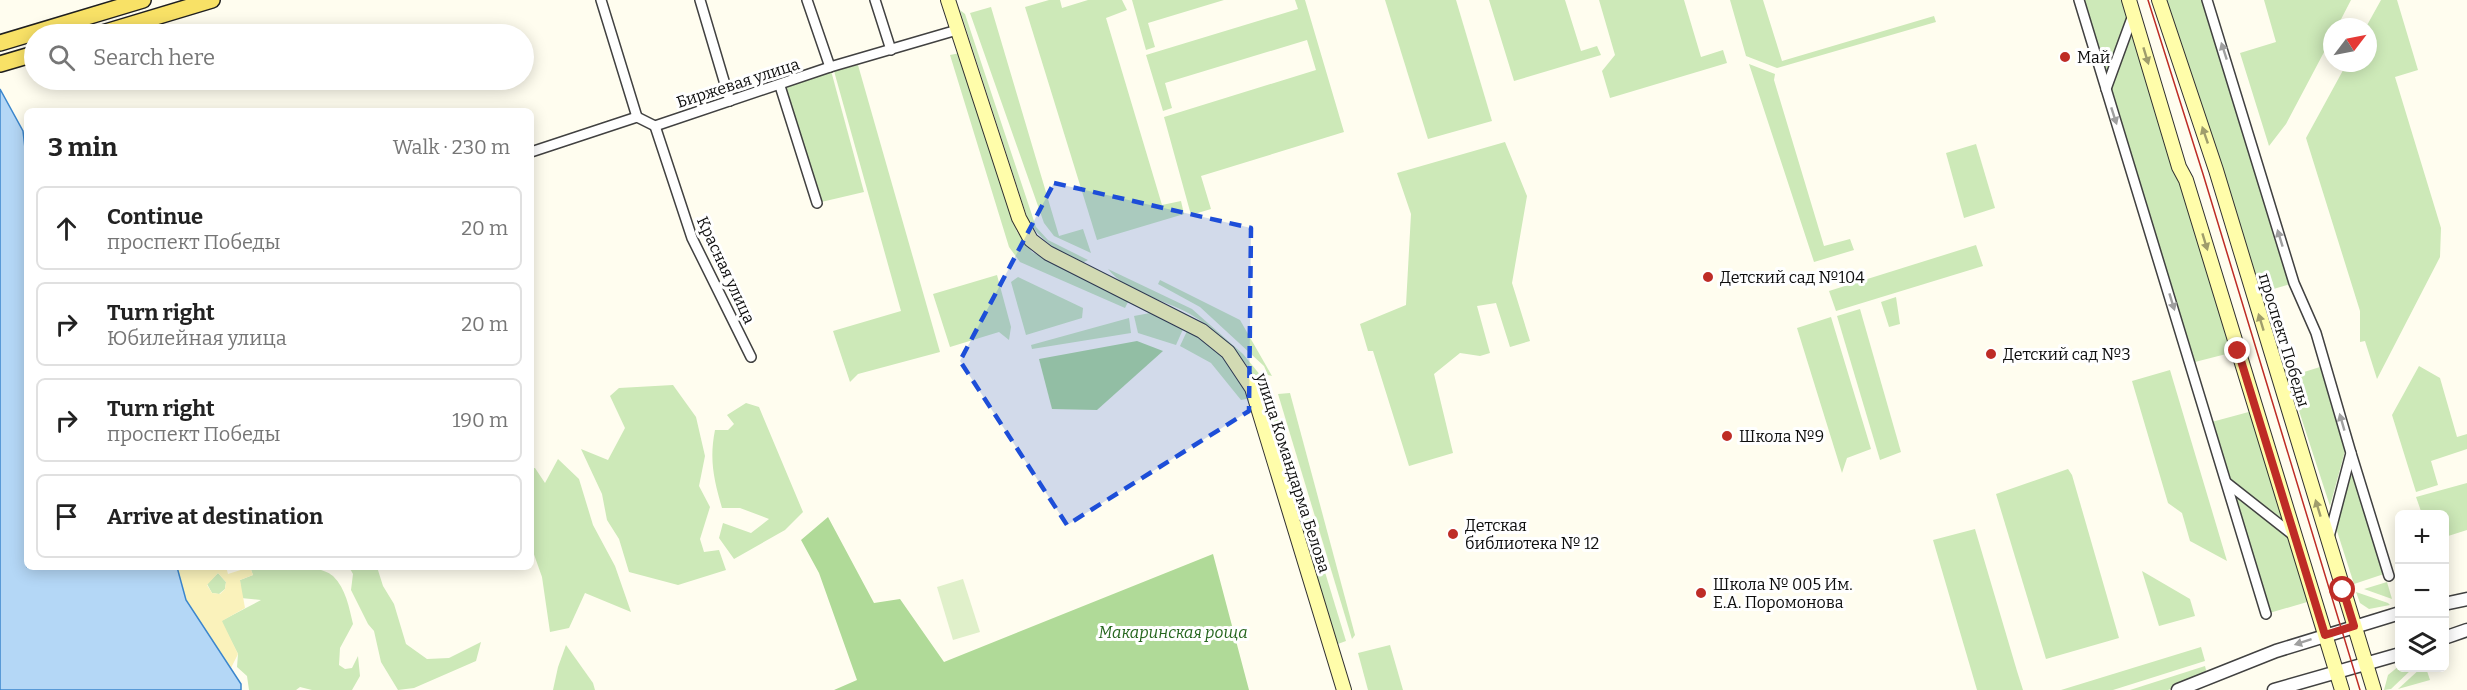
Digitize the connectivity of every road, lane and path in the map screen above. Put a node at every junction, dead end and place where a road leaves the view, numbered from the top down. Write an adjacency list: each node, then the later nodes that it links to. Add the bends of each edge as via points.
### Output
1 (142, 0): 13 (main road)
2 (212, 0): 14 (main road)
3 (601, 0): 25 (street)
4 (700, 0): 24 (street)
5 (807, 0): 21 (street)
6 (875, 0): 18 (street)
7 (948, 0): 15 (main road, улица Командарма Белова)
8 (2079, 0): 23 (street)
9 (2128, 0): 12 (main road)
10 (2159, 0): 33 (main road, проспект Победы, one-way to 10, via 2216,170)
11 (2207, 0): 30 (street, one-way to 11)
12 (2133, 15): 23 (street); 32 (main road, one-way to 32)
13 (63, 24)
14 (132, 24)
15 (957, 30): 18 (street, Биржевая улица); 47 (main road, улица Командарма Белова, via 1019,218 1031,240 1048,253 1202,331 1228,352 1241,369 1252,388)
16 (24, 36): 17 (main road)
17 (0, 43)
18 (891, 50): 21 (street, Биржевая улица)
19 (24, 57): 20 (main road)
20 (0, 64)
21 (830, 68): 22 (street, Биржевая улица)
22 (780, 86): 24 (street, Биржевая улица); 28 (street)
23 (2105, 89): 31 (street, one-way to 31)
24 (730, 101): 26 (street, Биржевая улица)
25 (637, 117): 26 (street); 27 (street)
26 (655, 126): 29 (street, Красная улица, via 692,238)
27 (534, 151)
28 (817, 203)
29 (751, 357)
30 (2351, 453): 33 (street); 34 (street)
31 (2227, 483): 32 (street); 37 (street)
32 (2295, 536): 41 (main road)
33 (2328, 539): 39 (main road, проспект Победы)
34 (2389, 576)
35 (2467, 599): 36 (street)
36 (2449, 603)
37 (2266, 614)
38 (2395, 614): 39 (street)
39 (2354, 626): 41 (street); 44 (main road, проспект Победы)
40 (2467, 630): 42 (street)
41 (2325, 635): 45 (main road); 46 (street, one-way to 46, via 2277,651)
42 (2449, 637)
43 (2395, 656): 44 (street)
44 (2367, 664): 45 (street); 51 (main road, проспект Победы)
45 (2337, 673): 49 (street); 50 (main road)
46 (2202, 686): 48 (street)
47 (1344, 690)
48 (2178, 690)
49 (2274, 690)
50 (2342, 690)
51 (2374, 690)

